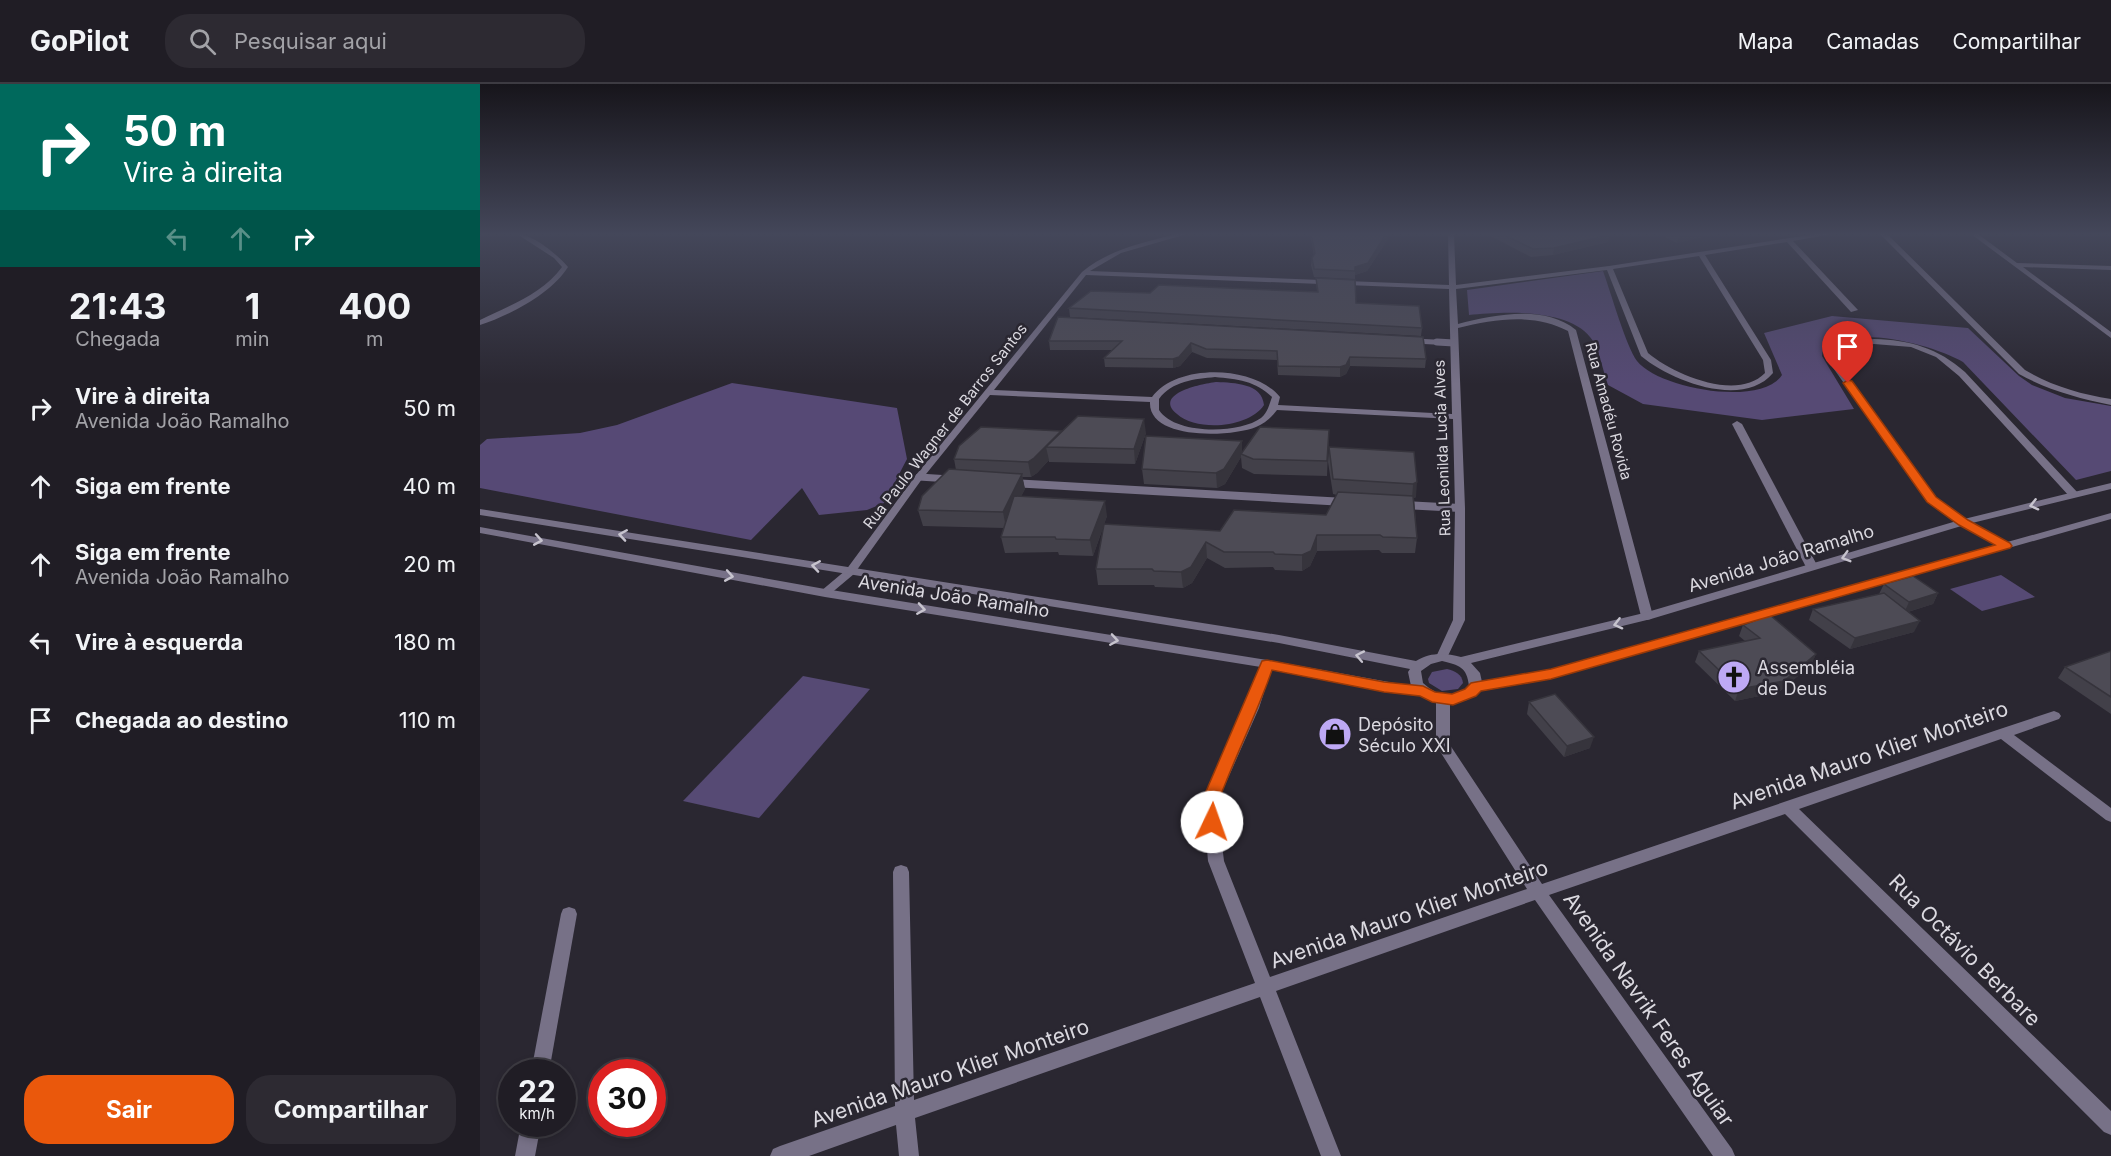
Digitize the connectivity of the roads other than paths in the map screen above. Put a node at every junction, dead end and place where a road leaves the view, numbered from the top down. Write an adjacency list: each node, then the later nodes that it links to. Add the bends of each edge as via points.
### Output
1 (551, 284): 14 (street)
2 (1075, 284): 12 (street, Rua Paulo Wagner de Barros Santos)
3 (1375, 284): 10 (street)
4 (1478, 284): 10 (street)
5 (1616, 284): 6 (street, via 1644,354 1654,365 1705,383 1742,386 1759,382 1769,374 1767,360)
6 (1720, 284)
7 (1829, 284): 11 (street)
8 (1933, 284): 21 (street, via 2022,372 2067,394)
9 (2042, 284): 16 (street)
10 (1453, 287): 15 (street, Rua Leonilda Lucia Alves)
11 (1854, 310)
12 (1044, 320): 13 (lane); 19 (street, Rua Paulo Wagner de Barros Santos)
13 (1056, 321)
14 (480, 323)
15 (1454, 327): 18 (street, Rua Leonilda Lucia Alves); 41 (street, Rua Amadéu Rovida, via 1515,317 1558,321 1572,330)
16 (2111, 336)
17 (1407, 341): 18 (lane)
18 (1454, 343): 23 (street, Rua Leonilda Lucia Alves)
19 (987, 392): 20 (street); 25 (street, Rua Paulo Wagner de Barros Santos)
20 (1153, 400): 22 (street, via 1153,409 1160,418 1174,426 1203,431 1236,430 1255,424); 22 (street, via 1175,382 1205,376 1236,376 1269,387 1276,397)
21 (2111, 402)
22 (1276, 407): 23 (street)
23 (1457, 417): 32 (street, Rua Leonilda Lucia Alves)
24 (1737, 424): 38 (street)
25 (919, 477): 26 (lane); 39 (street, Rua Paulo Wagner de Barros Santos)
26 (954, 479)
27 (1001, 482): 30 (lane)
28 (2111, 486): 29 (street, Avenida João Ramalho)
29 (2074, 495): 35 (street, Avenida João Ramalho, one-way to 35); 35 (street, via 1942,357 1891,342 1853,343 1837,348 1831,356 1834,363 1932,500)
30 (1354, 502)
31 (1389, 504): 32 (lane)
32 (1460, 508): 42 (street, Rua Leonilda Lucia Alves, via 1459,620)
33 (480, 512): 39 (street, Avenida João Ramalho, one-way to 33)
34 (2111, 516): 37 (street)
35 (1964, 522): 37 (street); 38 (street, Avenida João Ramalho, one-way to 38)
36 (480, 530): 40 (street, Avenida João Ramalho, one-way to 40)
37 (2006, 546): 46 (street, via 1551,674)
38 (1812, 567): 41 (street, Avenida João Ramalho)
39 (850, 572): 40 (street, Rua Paulo Wagner de Barros Santos); 45 (street, Avenida João Ramalho, one-way to 39, via 1279,639)
40 (825, 593): 44 (street, Avenida João Ramalho, one-way to 44)
41 (1647, 616): 43 (street, Avenida João Ramalho, one-way to 43)
42 (1442, 657): 43 (street); 45 (street)
43 (1461, 661): 46 (street, via 1474,673)
44 (1267, 664): 47 (street, Avenida João Ramalho); 56 (street, via 1210,803 1216,861)
45 (1418, 666): 47 (street, via 1414,679)
46 (1476, 687): 48 (street, via 1463,697)
47 (1423, 692): 48 (street)
48 (1443, 699): 54 (street, Avenida Navrik Feres Aguiar, via 1443,745)
49 (2054, 716): 50 (street, Avenida Mauro Klier Monteiro)
50 (2002, 733): 51 (street, Avenida Mauro Klier Monteiro); 52 (street)
51 (1788, 807): 54 (street, Avenida Mauro Klier Monteiro); 59 (street, Rua Octávio Berbare)
52 (2111, 816)
53 (901, 872): 58 (street)
54 (1538, 892): 56 (street, Avenida Mauro Klier Monteiro); 65 (street, Avenida Navrik Feres Aguiar)
55 (569, 914): 57 (street)
56 (1266, 988): 58 (street, Avenida Mauro Klier Monteiro); 64 (street)
57 (542, 1059)
58 (905, 1112): 62 (street, Avenida Mauro Klier Monteiro); 63 (street)
59 (2111, 1125)
60 (529, 1137): 61 (street)
61 (525, 1156)
62 (780, 1156)
63 (909, 1156)
64 (1331, 1156)
65 (1725, 1156)

